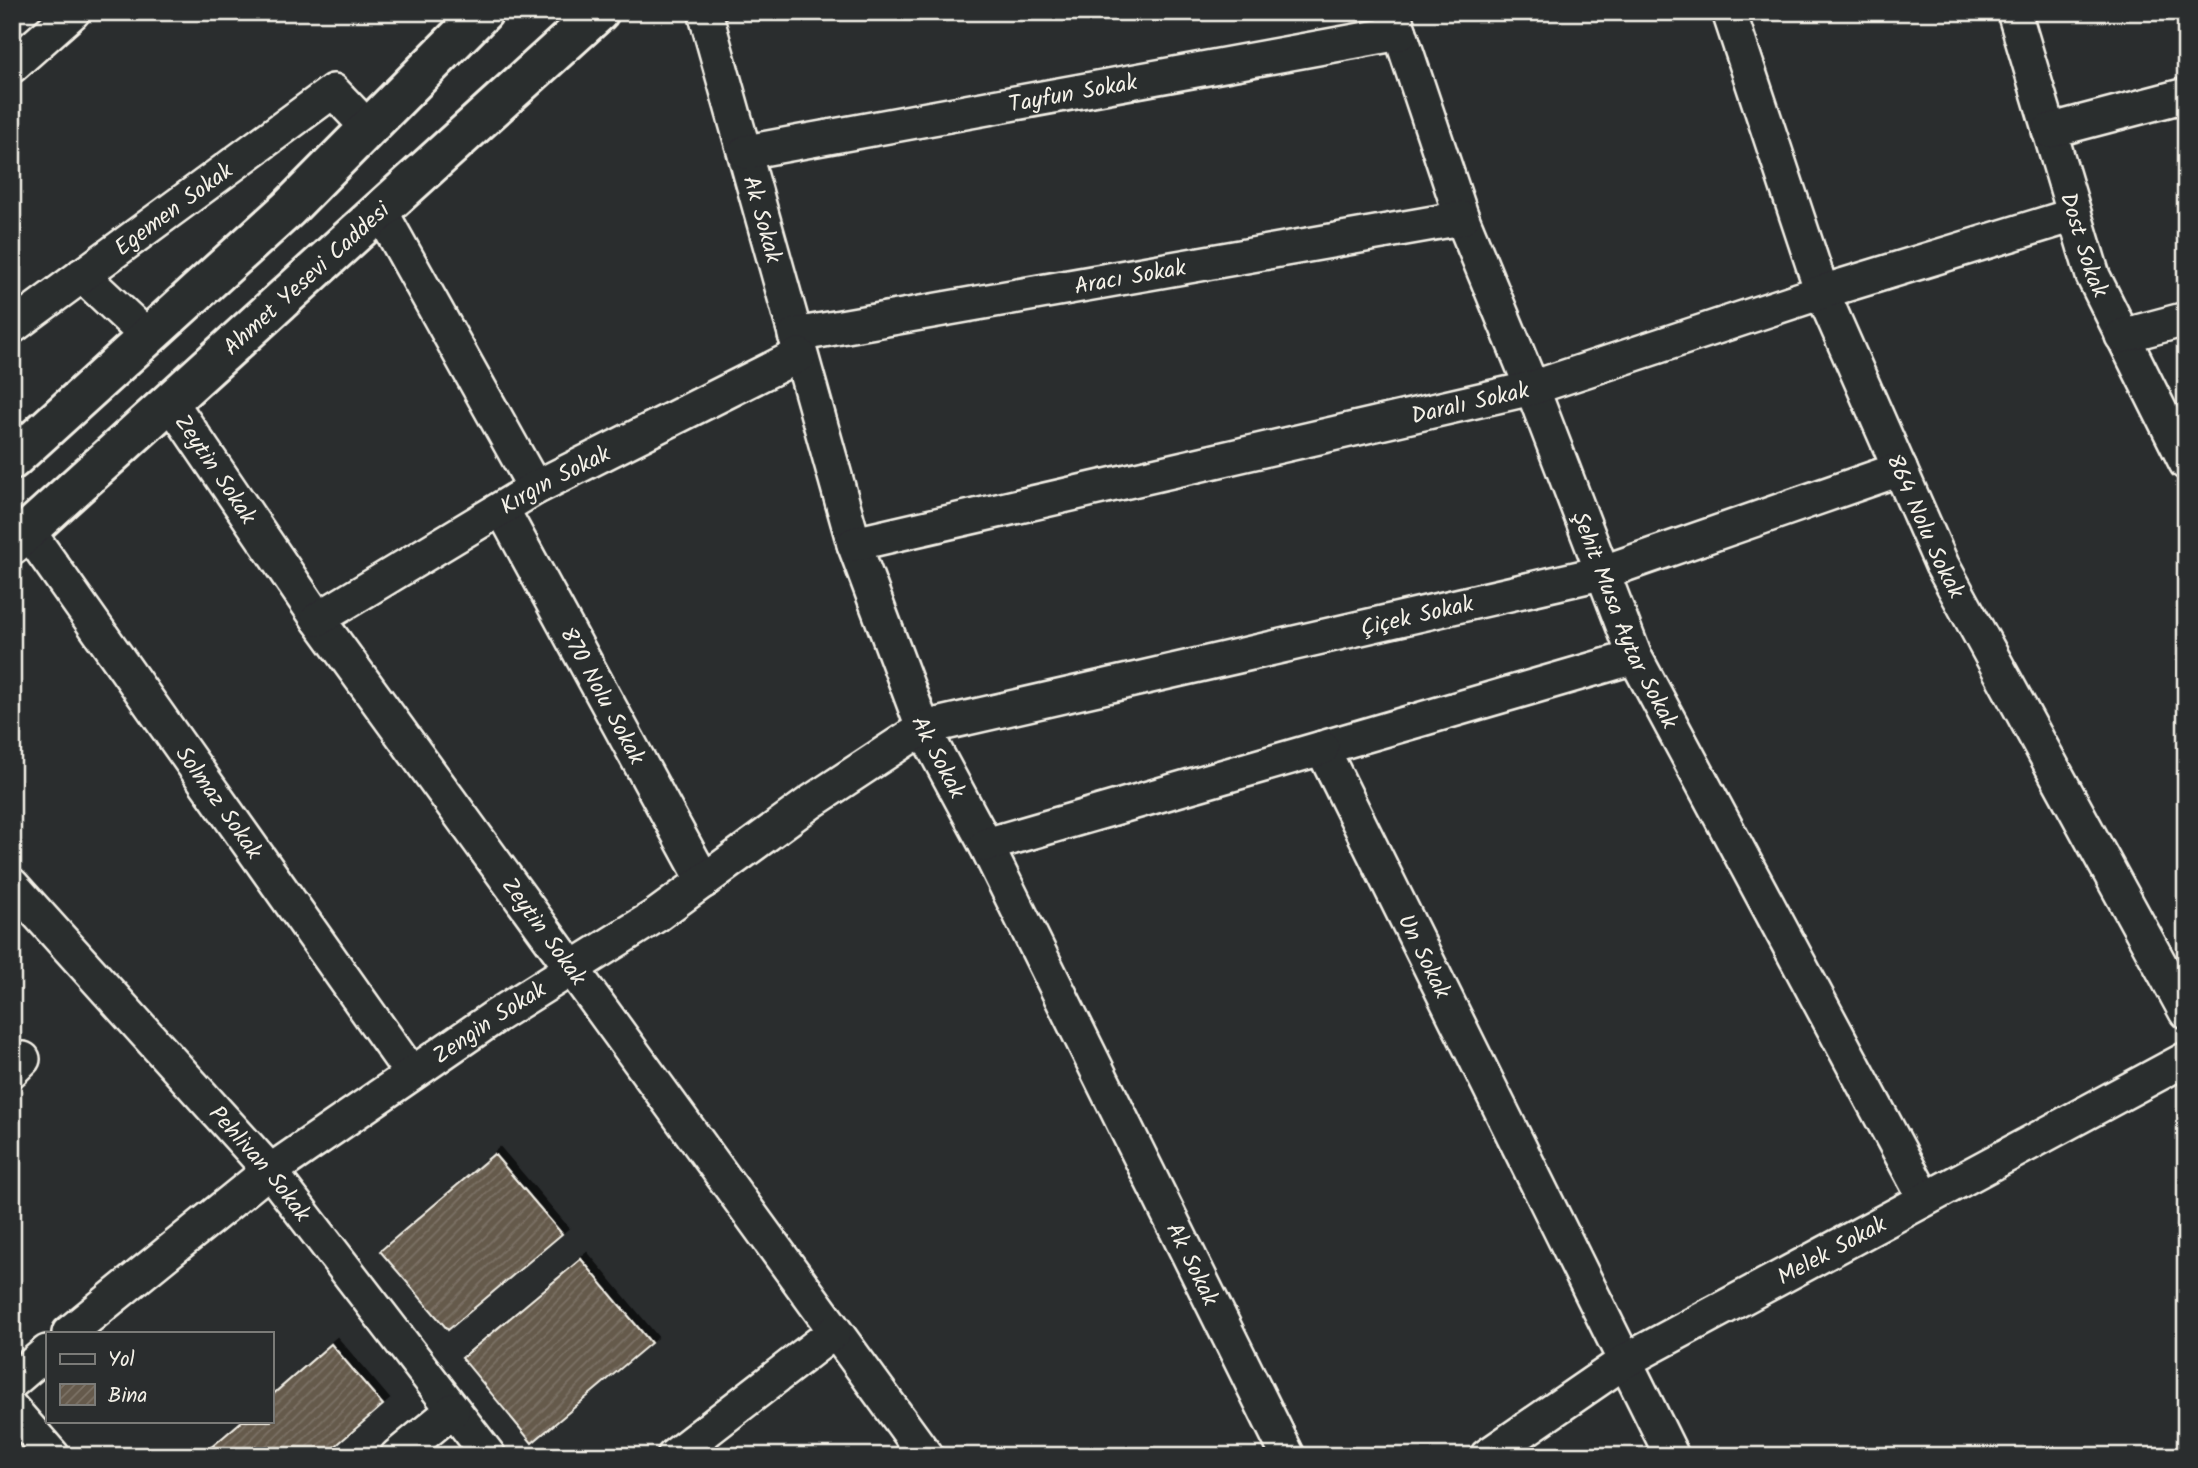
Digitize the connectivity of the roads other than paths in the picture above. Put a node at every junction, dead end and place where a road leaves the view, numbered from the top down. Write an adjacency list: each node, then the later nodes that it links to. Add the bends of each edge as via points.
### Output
1 (73, 12): 8 (street)
2 (483, 12): 10 (main road)
3 (599, 12): 13 (main road, Ahmet Yesevi Caddesi)
4 (705, 12): 12 (street, Ak Sokak)
5 (1729, 12): 17 (street, 864 Nolu Sokak)
6 (2014, 12): 11 (street, Dost Sokak)
7 (1396, 23): 12 (street, Tayfun Sokak); 15 (street, Şehit Musa Aytar Sokak)
8 (12, 66)
9 (2186, 95): 11 (street)
10 (368, 128): 16 (street, Egemen Sokak, via 333,91); 21 (main road, via 288,209)
11 (2049, 131): 14 (street, Dost Sokak)
12 (746, 152): 22 (street, Ak Sokak)
13 (380, 210): 24 (main road, Ahmet Yesevi Caddesi); 28 (street)
14 (2074, 215): 17 (street, Daralı Sokak); 20 (street, Dost Sokak, via 2093,276)
15 (1462, 218): 22 (street, Aracı Sokak); 23 (street, Şehit Musa Aytar Sokak)
16 (82, 275): 19 (street, Egemen Sokak); 21 (street)
17 (1822, 292): 23 (street, Daralı Sokak); 27 (street, 864 Nolu Sokak)
18 (2186, 319): 20 (street)
19 (12, 327)
20 (2122, 336): 26 (street, Dost Sokak)
21 (148, 337): 25 (main road)
22 (797, 345): 28 (street, Kırgın Sokak); 31 (street, Ak Sokak)
23 (1532, 388): 31 (street, Daralı Sokak); 32 (street, Şehit Musa Aytar Sokak)
24 (170, 401): 30 (main road, Ahmet Yesevi Caddesi); 33 (street, Zeytin Sokak)
25 (12, 460)
26 (2186, 463)
27 (1900, 469): 32 (street, Çiçek Sokak); 41 (street, 864 Nolu Sokak, via 1942,565)
28 (535, 488): 29 (street, Kırgın Sokak)
29 (502, 509): 33 (street, Kırgın Sokak); 38 (street, 870 Nolu Sokak)
30 (20, 538): 43 (street, Solmaz Sokak)
31 (854, 544): 35 (street, Ak Sokak)
32 (1601, 573): 34 (street, Şehit Musa Aytar Sokak); 35 (street, Çiçek Sokak)
33 (318, 619): 40 (street, Zeytin Sokak)
34 (1635, 657): 36 (street); 45 (street, Şehit Musa Aytar Sokak)
35 (923, 728): 37 (street, Ak Sokak); 38 (street, Zengin Sokak)
36 (1322, 748): 37 (street); 49 (street, Un Sokak)
37 (986, 845): 58 (street, Ak Sokak)
38 (704, 881): 40 (street, Zengin Sokak)
39 (12, 885): 44 (street, Pehlivan Sokak)
40 (571, 969): 43 (street, Zengin Sokak); 47 (street, Zeytin Sokak)
41 (2186, 1012)
42 (2186, 1059): 45 (street, Melek Sokak)
43 (411, 1073): 44 (street, Zengin Sokak)
44 (270, 1171): 46 (street, Zengin Sokak); 52 (street, Pehlivan Sokak)
45 (1924, 1198): 49 (street, Melek Sokak)
46 (70, 1332)
47 (834, 1332): 56 (street); 57 (street, Zeytin Sokak)
48 (46, 1353): 50 (street)
49 (1625, 1361): 59 (street, Melek Sokak); 60 (street, Un Sokak)
50 (12, 1382)
51 (12, 1409): 53 (street)
52 (453, 1410): 54 (street); 55 (street, Pehlivan Sokak)
53 (53, 1456)
54 (397, 1456)
55 (489, 1456)
56 (674, 1456)
57 (926, 1456)
58 (1288, 1456)
59 (1487, 1456)
60 (1672, 1456)

